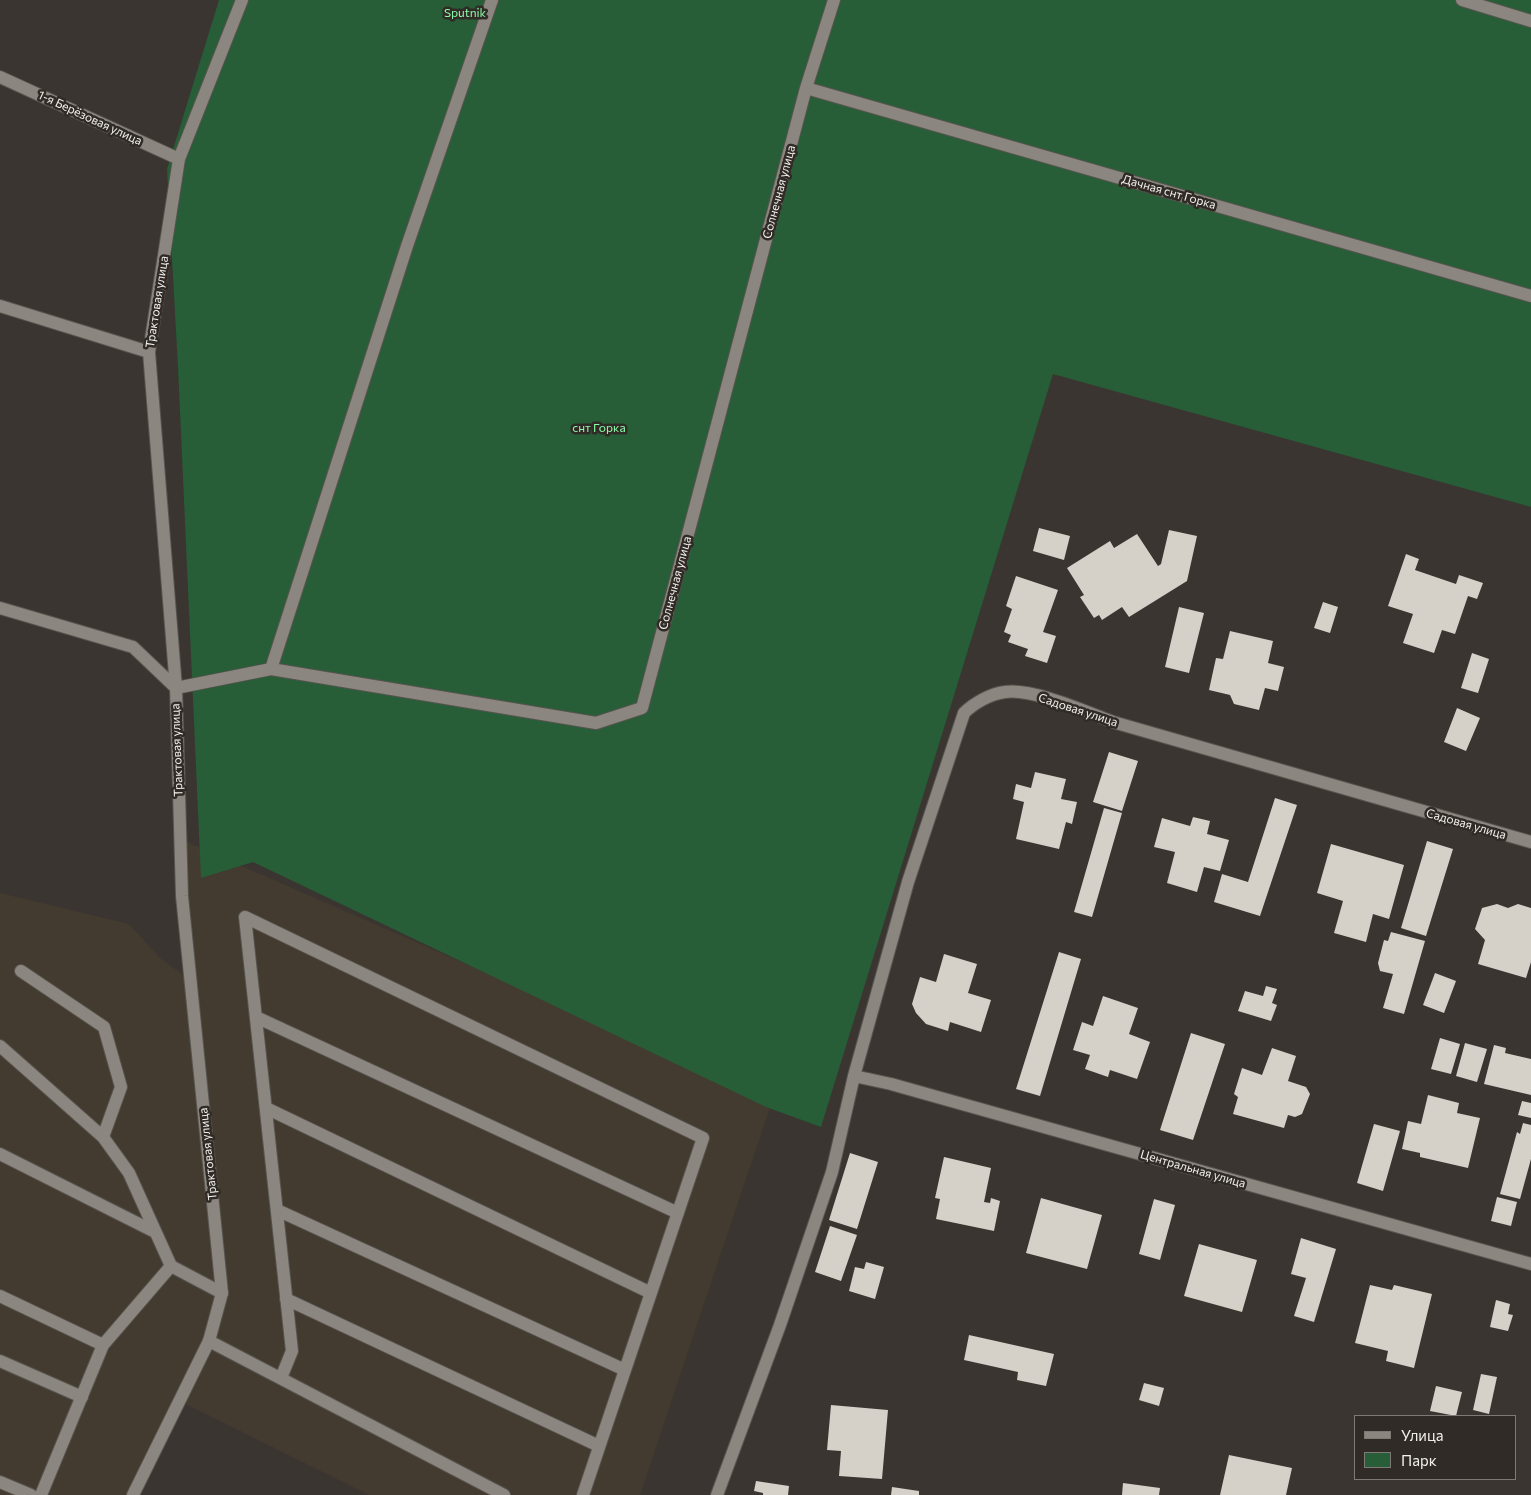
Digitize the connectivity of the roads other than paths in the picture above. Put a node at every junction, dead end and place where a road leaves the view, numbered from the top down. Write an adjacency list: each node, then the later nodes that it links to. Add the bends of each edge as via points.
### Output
1 (242, 0): 8 (street, Трактовая улица)
2 (492, 0): 13 (street, via 407,246)
3 (834, 0): 7 (street, Солнечная улица)
4 (1462, 0): 5 (street)
5 (1531, 21)
6 (0, 77): 8 (street, 1-я Берёзовая улица)
7 (806, 88): 9 (street, Дачная снт Горка); 13 (street, Солнечная улица, via 642,708 596,724)
8 (179, 159): 11 (street, Трактовая улица)
9 (1531, 296)
10 (0, 306): 11 (street)
11 (149, 352): 14 (street, Трактовая улица)
12 (0, 608): 14 (street, via 133,647)
13 (271, 669): 14 (street, Солнечная улица)
14 (176, 688): 28 (street, Трактовая улица, via 182,896)
15 (1531, 842): 19 (street, Садовая улица, via 1122,724 1051,699 1011,692 996,694 964,713 908,882)
16 (21, 971): 21 (street, via 104,1027 121,1087)
17 (256, 1016): 20 (street); 24 (street); 24 (street, via 245,917 703,1138)
18 (0, 1046): 21 (street)
19 (854, 1076): 26 (street, Центральная улица); 45 (street, Садовая улица, via 832,1172)
20 (266, 1108): 23 (street); 29 (street)
21 (103, 1136): 25 (street, via 128,1173)
22 (0, 1154): 25 (street)
23 (276, 1210): 31 (street); 35 (street)
24 (678, 1213): 29 (street)
25 (156, 1232): 27 (street)
26 (1531, 1264)
27 (171, 1266): 28 (street); 33 (street)
28 (222, 1293): 32 (street, Трактовая улица)
29 (651, 1293): 35 (street)
30 (0, 1296): 33 (street)
31 (286, 1299): 36 (street, via 292,1351); 38 (street)
32 (209, 1341): 36 (street); 42 (street, Трактовая улица)
33 (103, 1344): 37 (street)
34 (0, 1361): 37 (street)
35 (625, 1370): 38 (street)
36 (281, 1378): 43 (street)
37 (82, 1396): 41 (street)
38 (599, 1446): 44 (street)
39 (0, 1482): 40 (street)
40 (31, 1495)
41 (41, 1495)
42 (133, 1495)
43 (504, 1495)
44 (583, 1495)
45 (718, 1495)

